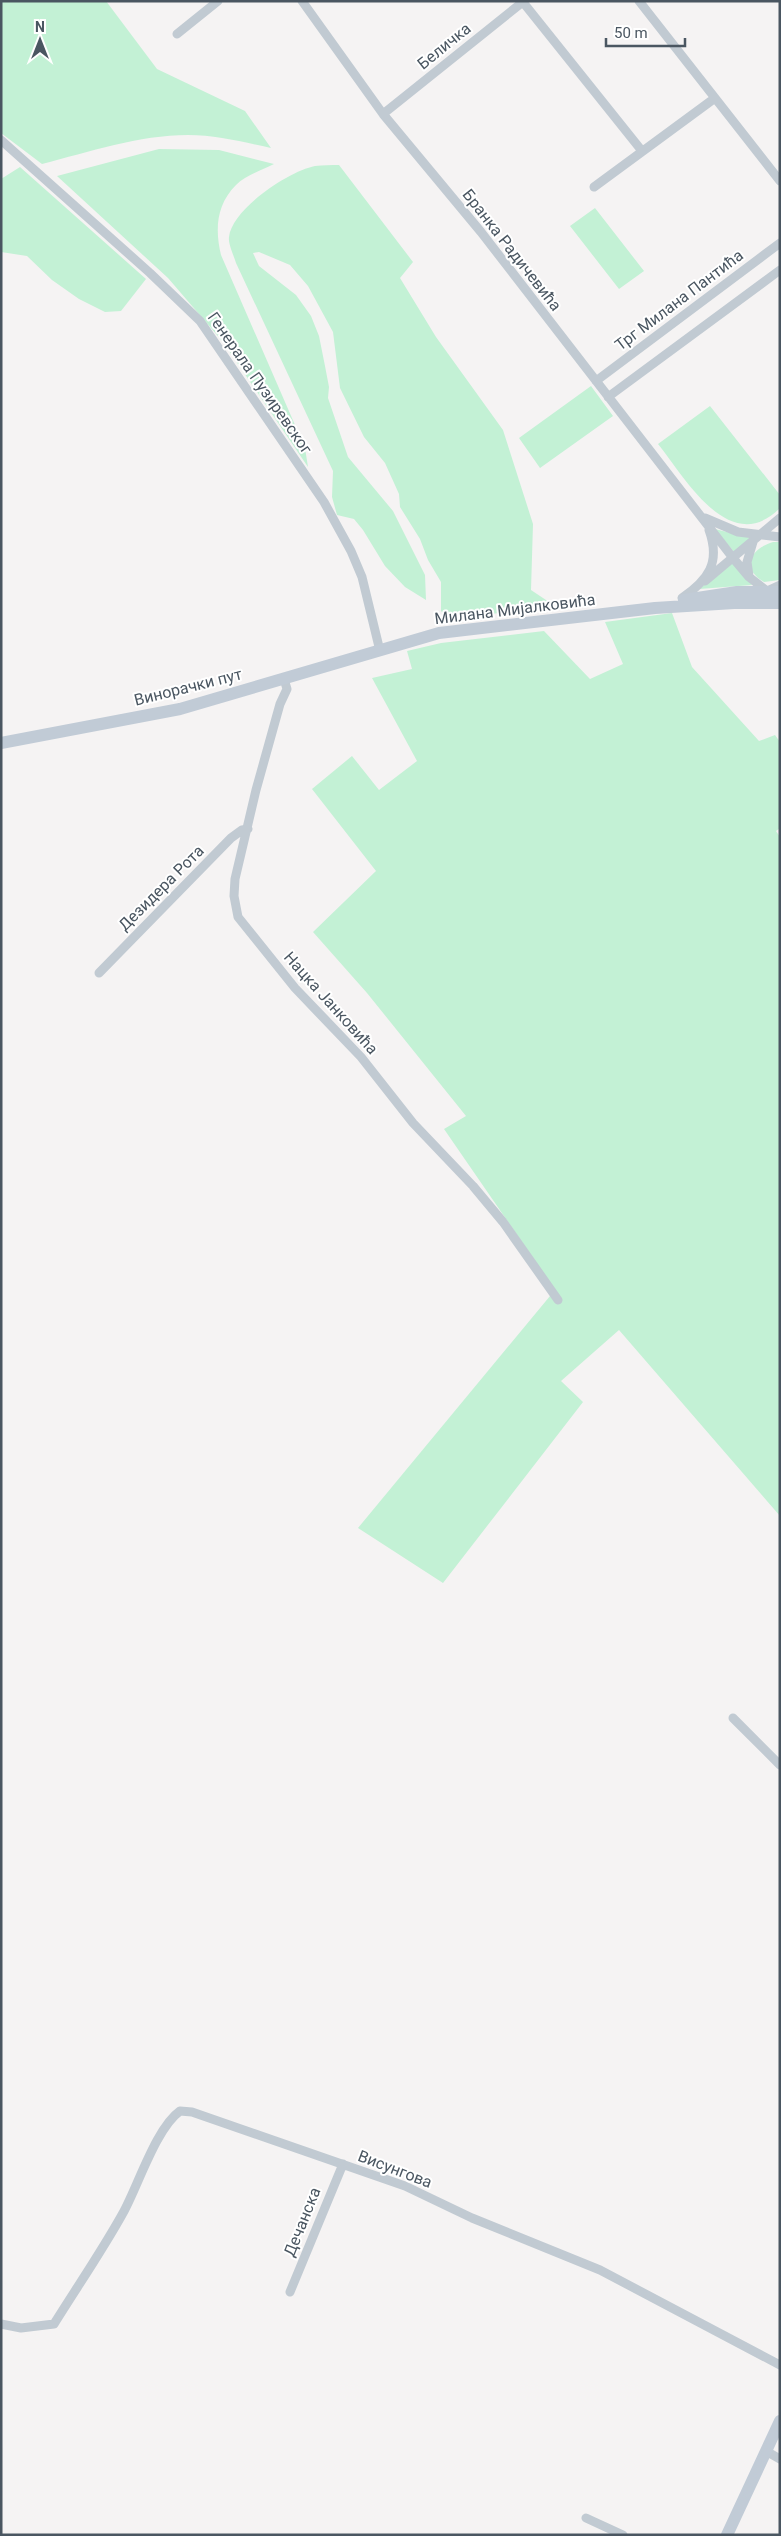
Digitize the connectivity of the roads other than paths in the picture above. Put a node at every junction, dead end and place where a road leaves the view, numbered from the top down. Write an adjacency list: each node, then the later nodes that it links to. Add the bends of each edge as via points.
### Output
1 (218, 1): 5 (street)
2 (302, 1): 7 (street, Бранка Радичевића)
3 (639, 1): 6 (street)
4 (523, 2): 7 (street, Беличка); 9 (street)
5 (176, 34)
6 (715, 98): 9 (street); 10 (street)
7 (383, 114): 14 (street, Бранка Радичевића)
8 (1, 140): 31 (street, Генерала Пузиревског, via 200,321 324,502 351,551 362,577)
9 (642, 151): 11 (street)
10 (780, 181)
11 (594, 187)
12 (780, 243): 14 (street, Трг Милана Пантића)
13 (780, 270): 15 (street)
14 (596, 381): 15 (street, Бранка Радичевића)
15 (608, 397): 16 (street, Бранка Радичевића)
16 (700, 516): 18 (street, Бранка Радичевића); 20 (street, via 727,530)
17 (780, 518): 20 (street)
18 (708, 525): 21 (street, Бранка Радичевића); 23 (street, via 714,554)
19 (780, 537): 20 (street)
20 (756, 538): 21 (street); 22 (street, via 747,562)
21 (733, 558): 22 (street, Бранка Радичевића); 23 (street)
22 (749, 577): 25 (street, Бранка Радичевића)
23 (705, 581): 27 (street)
24 (780, 585): 25 (street)
25 (774, 592): 26 (street); 27 (street, Милана Мијалковића, via 714,594); 28 (street)
26 (780, 598)
27 (679, 601): 30 (street, Милана Мијалковића)
28 (734, 603): 29 (street, Милана Мијалковића); 30 (street, Милана Мијалковића)
29 (780, 603)
30 (655, 608): 31 (street, Милана Мијалковића, via 439,633)
31 (380, 651): 32 (street, Винорачки пут)
32 (284, 679): 33 (street, Винорачки пут, via 180,709); 34 (street, Нацка Јанковића, via 287,689 256,790)
33 (1, 743)
34 (248, 829): 35 (street, Дезидера Рота, via 231,838); 36 (street, Нацка Јанковића, via 235,879 238,917 295,988 361,1057 414,1123 473,1186 503,1222)
35 (99, 972)
36 (558, 1300)
37 (733, 1718): 38 (street)
38 (780, 1765)
39 (342, 2164): 40 (street, Дечанска); 41 (street, Висунгова, via 192,2112 180,2111 162,2133 122,2213 54,2324 21,2328); 42 (street, Висунгова, via 405,2186 472,2218 600,2270)
40 (290, 2292)
41 (1, 2324)
42 (780, 2365)
43 (780, 2420): 44 (street)
44 (766, 2451): 45 (street); 48 (street)
45 (780, 2459)
46 (586, 2518): 47 (street)
47 (623, 2535)
48 (727, 2535)

